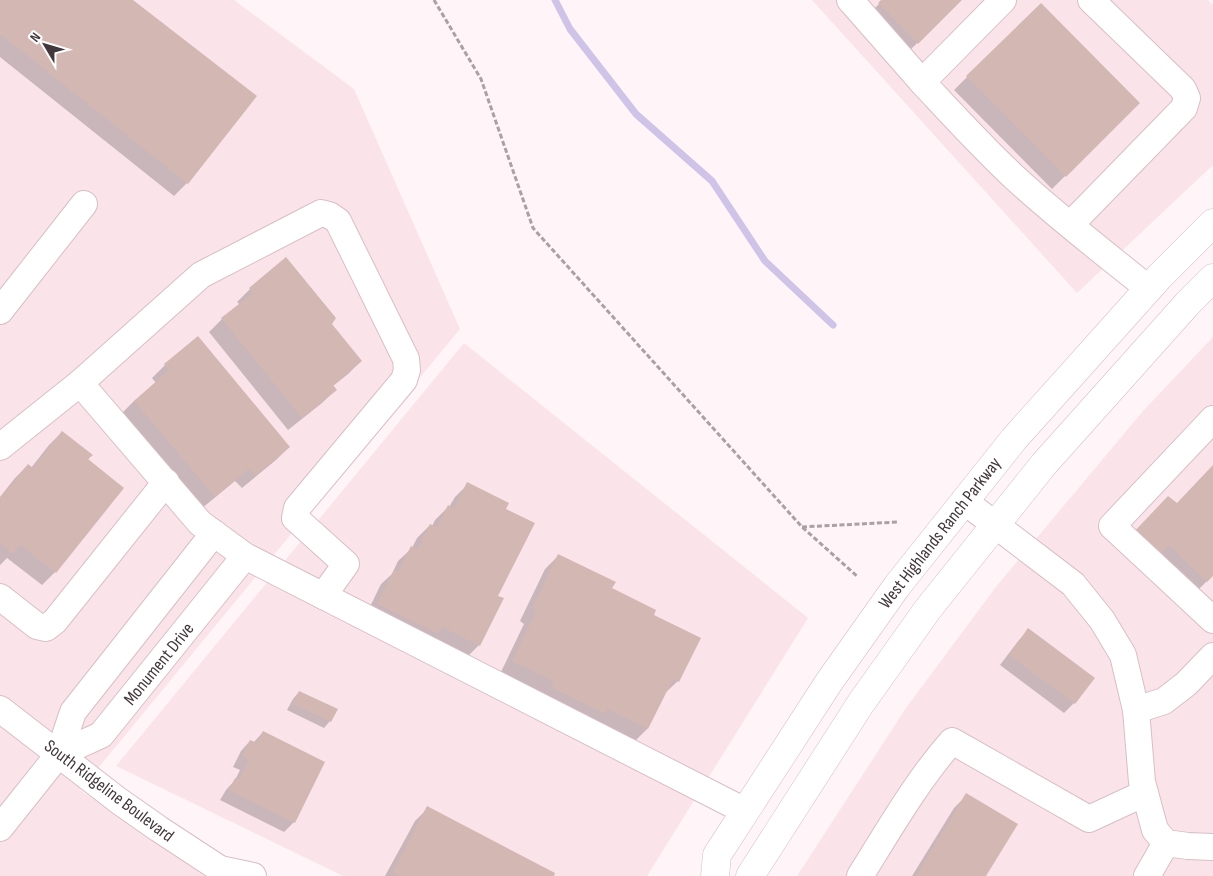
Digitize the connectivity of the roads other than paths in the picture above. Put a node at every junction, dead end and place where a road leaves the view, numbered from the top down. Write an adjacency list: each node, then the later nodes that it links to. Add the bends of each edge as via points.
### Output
1 (850, 0): 4 (street)
2 (1003, 0): 4 (street)
3 (1091, 0): 7 (street, via 1183,89 1187,98 1184,108)
4 (922, 82): 7 (street, via 1013,176)
5 (84, 204): 10 (street)
6 (1213, 223): 9 (main road, West Highlands Ranch Parkway)
7 (1070, 225): 9 (street)
8 (1213, 279): 16 (main road, via 1181,310 1044,464)
9 (1149, 289): 15 (main road, West Highlands Ranch Parkway, via 1014,439)
10 (0, 311)
11 (80, 383): 13 (street); 14 (street); 19 (street, via 201,275 321,213 338,221 406,359 408,370 404,380 297,508 295,518 346,564)
12 (1213, 419): 21 (street, via 1112,526)
13 (0, 447)
14 (166, 482): 17 (street, via 200,523); 20 (street, via 55,621 46,628 37,626)
15 (964, 501): 16 (street); 27 (main road, West Highlands Ranch Parkway, via 897,586 829,682)
16 (996, 524): 24 (street, via 1073,584 1102,620 1123,655); 34 (main road, via 928,609 861,703)
17 (214, 533): 18 (street); 25 (street, Monument Drive, via 73,712)
18 (245, 556): 19 (street); 25 (street, Monument Drive, via 101,735)
19 (323, 596): 27 (street)
20 (0, 598)
21 (1213, 620)
22 (1213, 656): 24 (street, via 1164,701)
23 (0, 709): 25 (street, South Ridgeline Boulevard)
24 (1136, 710): 26 (street)
25 (59, 754): 28 (street, Monument Drive); 31 (street, South Ridgeline Boulevard, via 137,814)
26 (1145, 793): 29 (street, via 1155,830); 35 (street, via 1089,819 952,741 933,763)
27 (745, 812): 33 (main road, West Highlands Ranch Parkway, via 717,855)
28 (0, 828)
29 (1166, 843): 30 (street); 36 (street)
30 (1213, 847)
31 (223, 872): 32 (street, South Ridgeline Boulevard)
32 (252, 876)
33 (715, 876)
34 (750, 876)
35 (860, 876)
36 (1147, 876)

